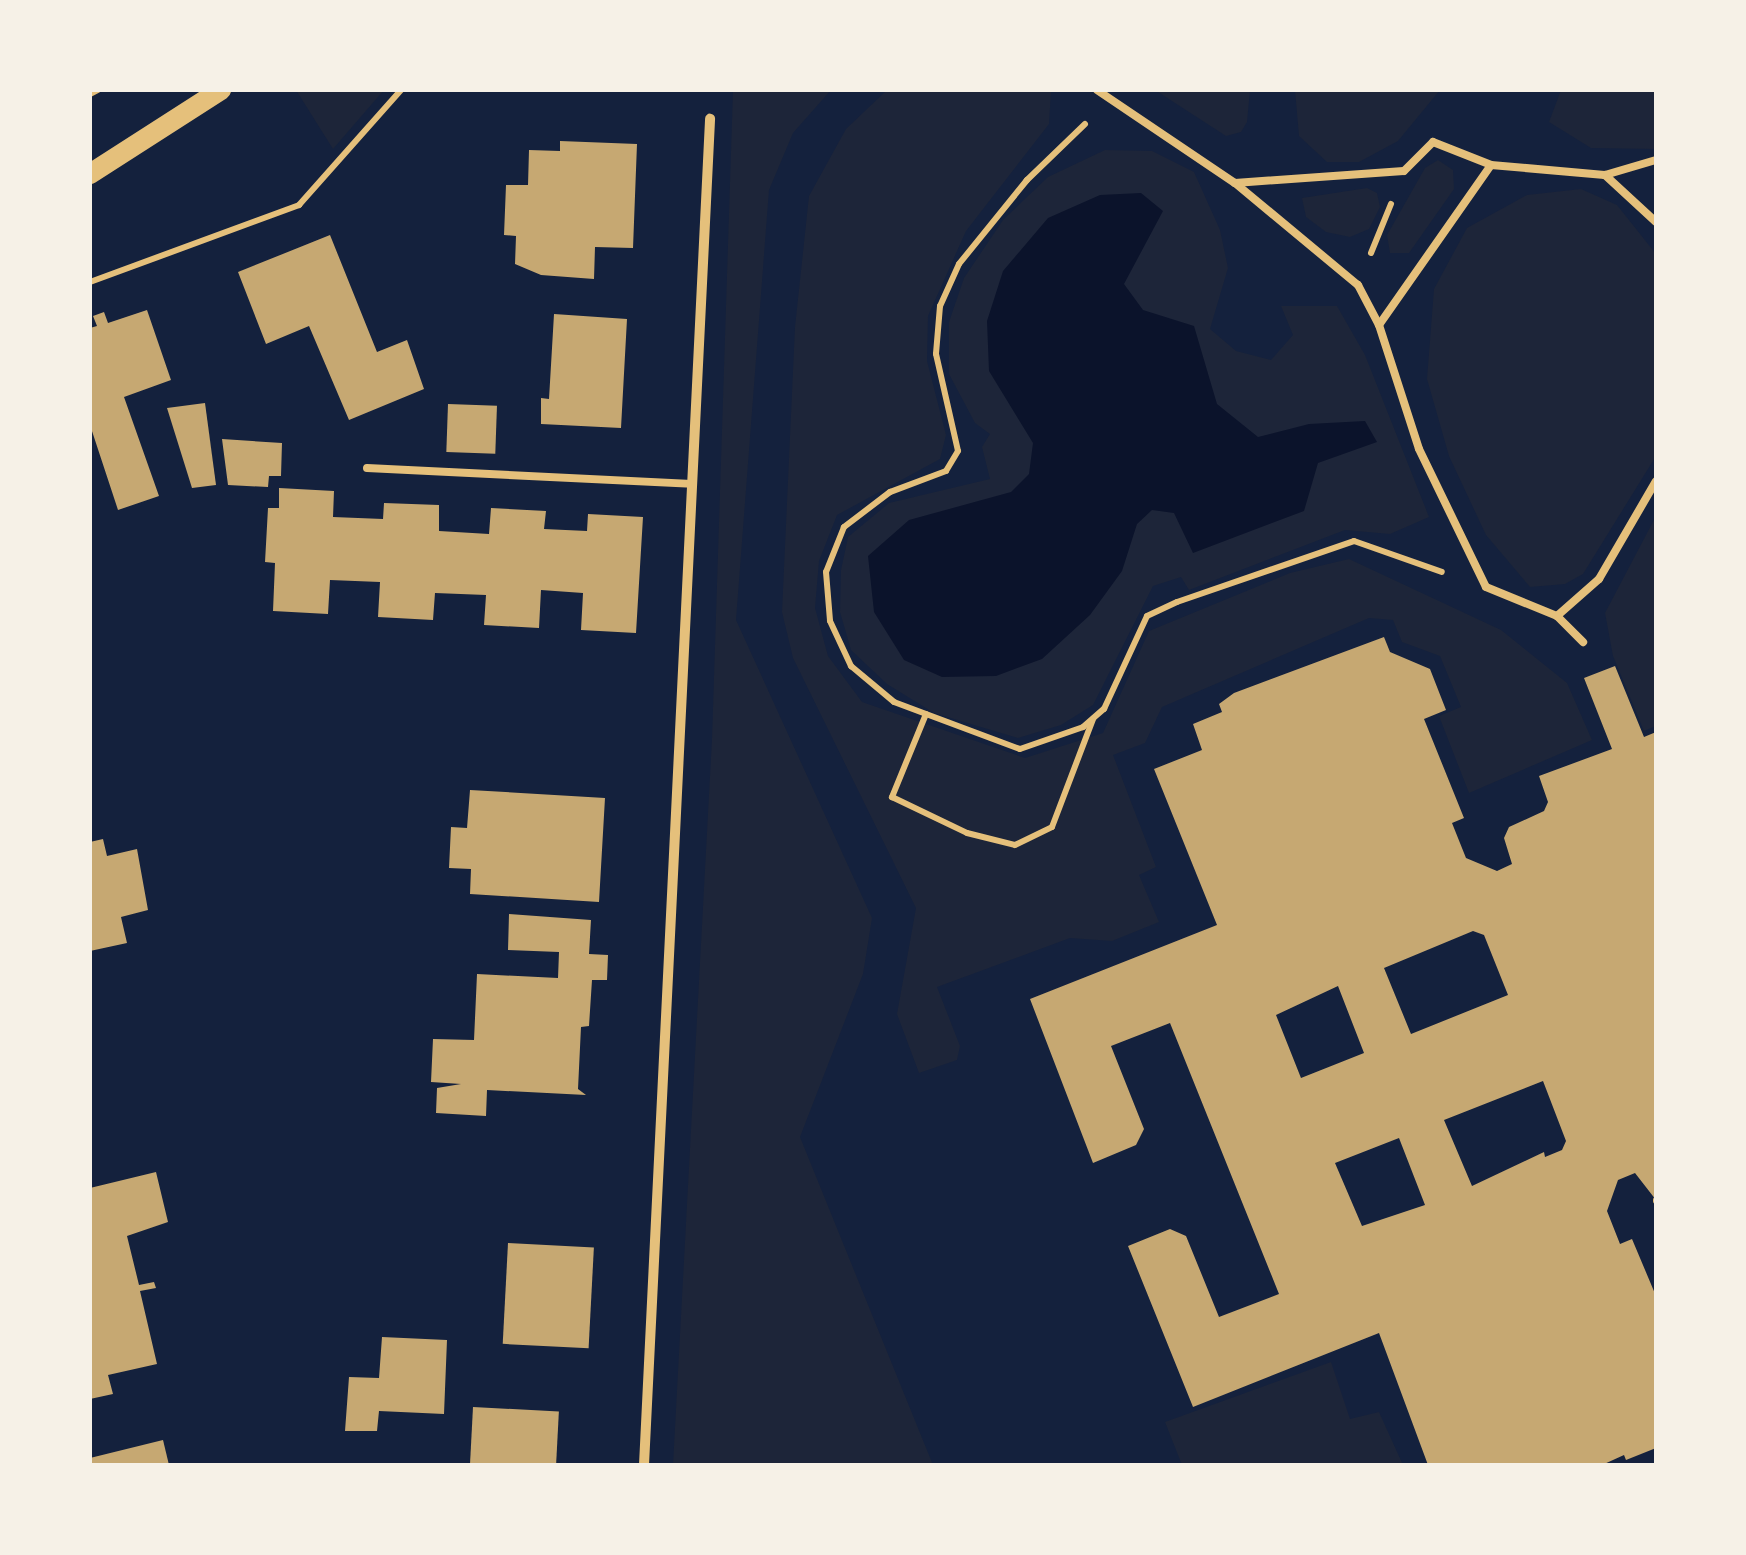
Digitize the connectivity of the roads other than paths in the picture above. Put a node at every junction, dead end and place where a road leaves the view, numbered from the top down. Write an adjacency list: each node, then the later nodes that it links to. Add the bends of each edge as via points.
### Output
1 (221, 90): 6 (main road)
2 (1096, 90): 8 (lane)
3 (710, 119): 13 (street)
4 (1656, 160): 7 (lane)
5 (1491, 165): 7 (lane); 8 (lane, via 1433,142 1404,171); 10 (lane)
6 (90, 174)
7 (1606, 175): 9 (lane)
8 (1235, 183): 10 (lane, via 1358,285)
9 (1656, 222)
10 (1378, 325): 14 (lane, via 1419,449 1486,588)
11 (367, 468): 13 (lane)
12 (1656, 481): 14 (lane, via 1599,578)
13 (692, 484): 16 (street)
14 (1557, 616): 15 (lane)
15 (1583, 642)
16 (644, 1465)

